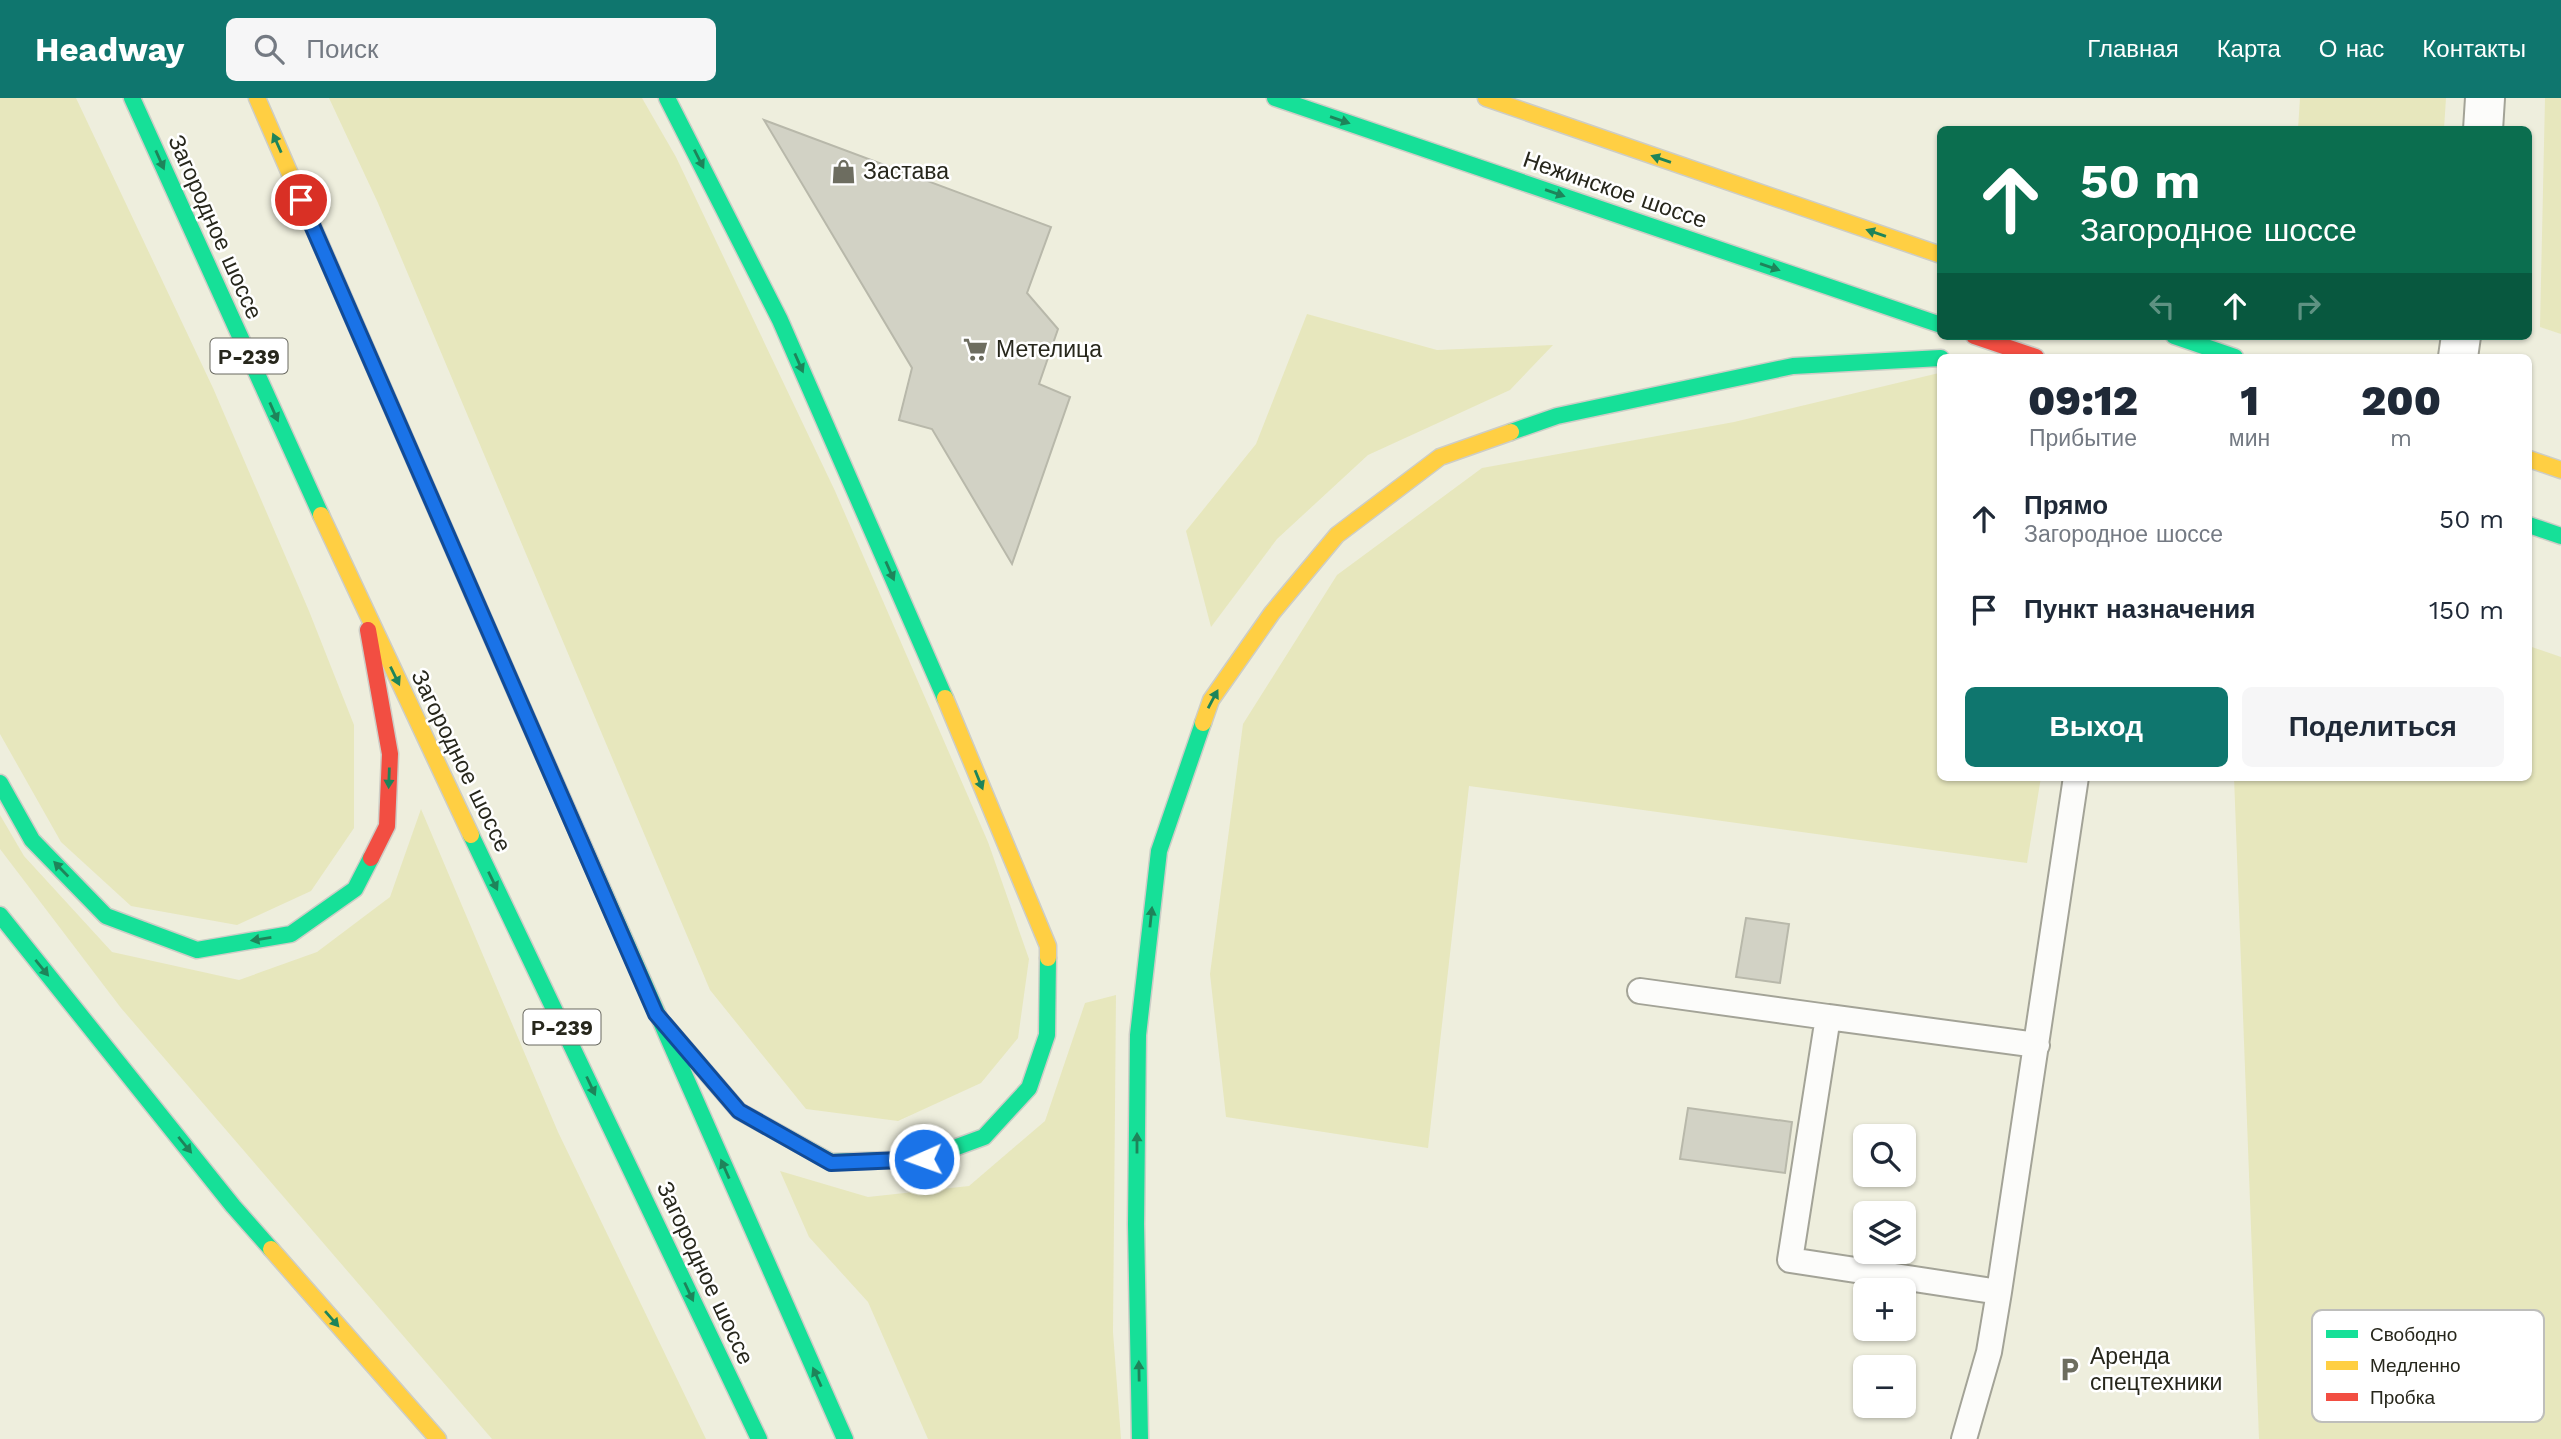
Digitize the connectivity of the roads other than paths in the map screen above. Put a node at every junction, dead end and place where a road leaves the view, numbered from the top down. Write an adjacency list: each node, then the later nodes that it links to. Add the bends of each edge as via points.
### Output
1 (132, 98): 19 (main road, Загородное шоссе / Р-239, one-way to 19)
2 (257, 98): 24 (main road, one-way to 2)
3 (667, 98): 24 (main road, one-way to 24, via 780,320 1048,946 1047,1035 1029,1088 985,1137 924,1159 831,1163 739,1111)
4 (1275, 98): 9 (main road, Нежинское шоссе, one-way to 9)
5 (1486, 98): 8 (main road, Нежинское шоссе, one-way to 5)
6 (2485, 98): 7 (street)
7 (2483, 126)
8 (1937, 254)
9 (1937, 324)
10 (1986, 340): 12 (main road)
11 (2186, 340): 13 (main road)
12 (2029, 354)
13 (2226, 354)
14 (1937, 358): 31 (main road, one-way to 14, via 1138,1035 1158,851 1211,700 1272,613 1337,535 1440,457 1557,416 1793,366)
15 (2532, 460): 16 (main road)
16 (2561, 470)
17 (2532, 526): 18 (main road)
18 (2561, 536)
19 (366, 614): 21 (main road, one-way to 21, via 390,754 387,826 355,889 291,934 197,950 106,916 32,840); 29 (main road, Загородное шоссе / Р-239, one-way to 29)
20 (2075, 781): 26 (lane)
21 (0, 783)
22 (0, 915): 28 (main road, one-way to 28, via 233,1206)
23 (1640, 991): 25 (lane)
24 (656, 1014): 30 (main road, one-way to 24)
25 (1828, 1017): 26 (lane); 27 (lane, via 1790,1260)
26 (2037, 1045): 27 (lane)
27 (2000, 1292): 32 (lane, via 1989,1352)
28 (438, 1439)
29 (759, 1439)
30 (845, 1439)
31 (1140, 1439)
32 (1964, 1439)

